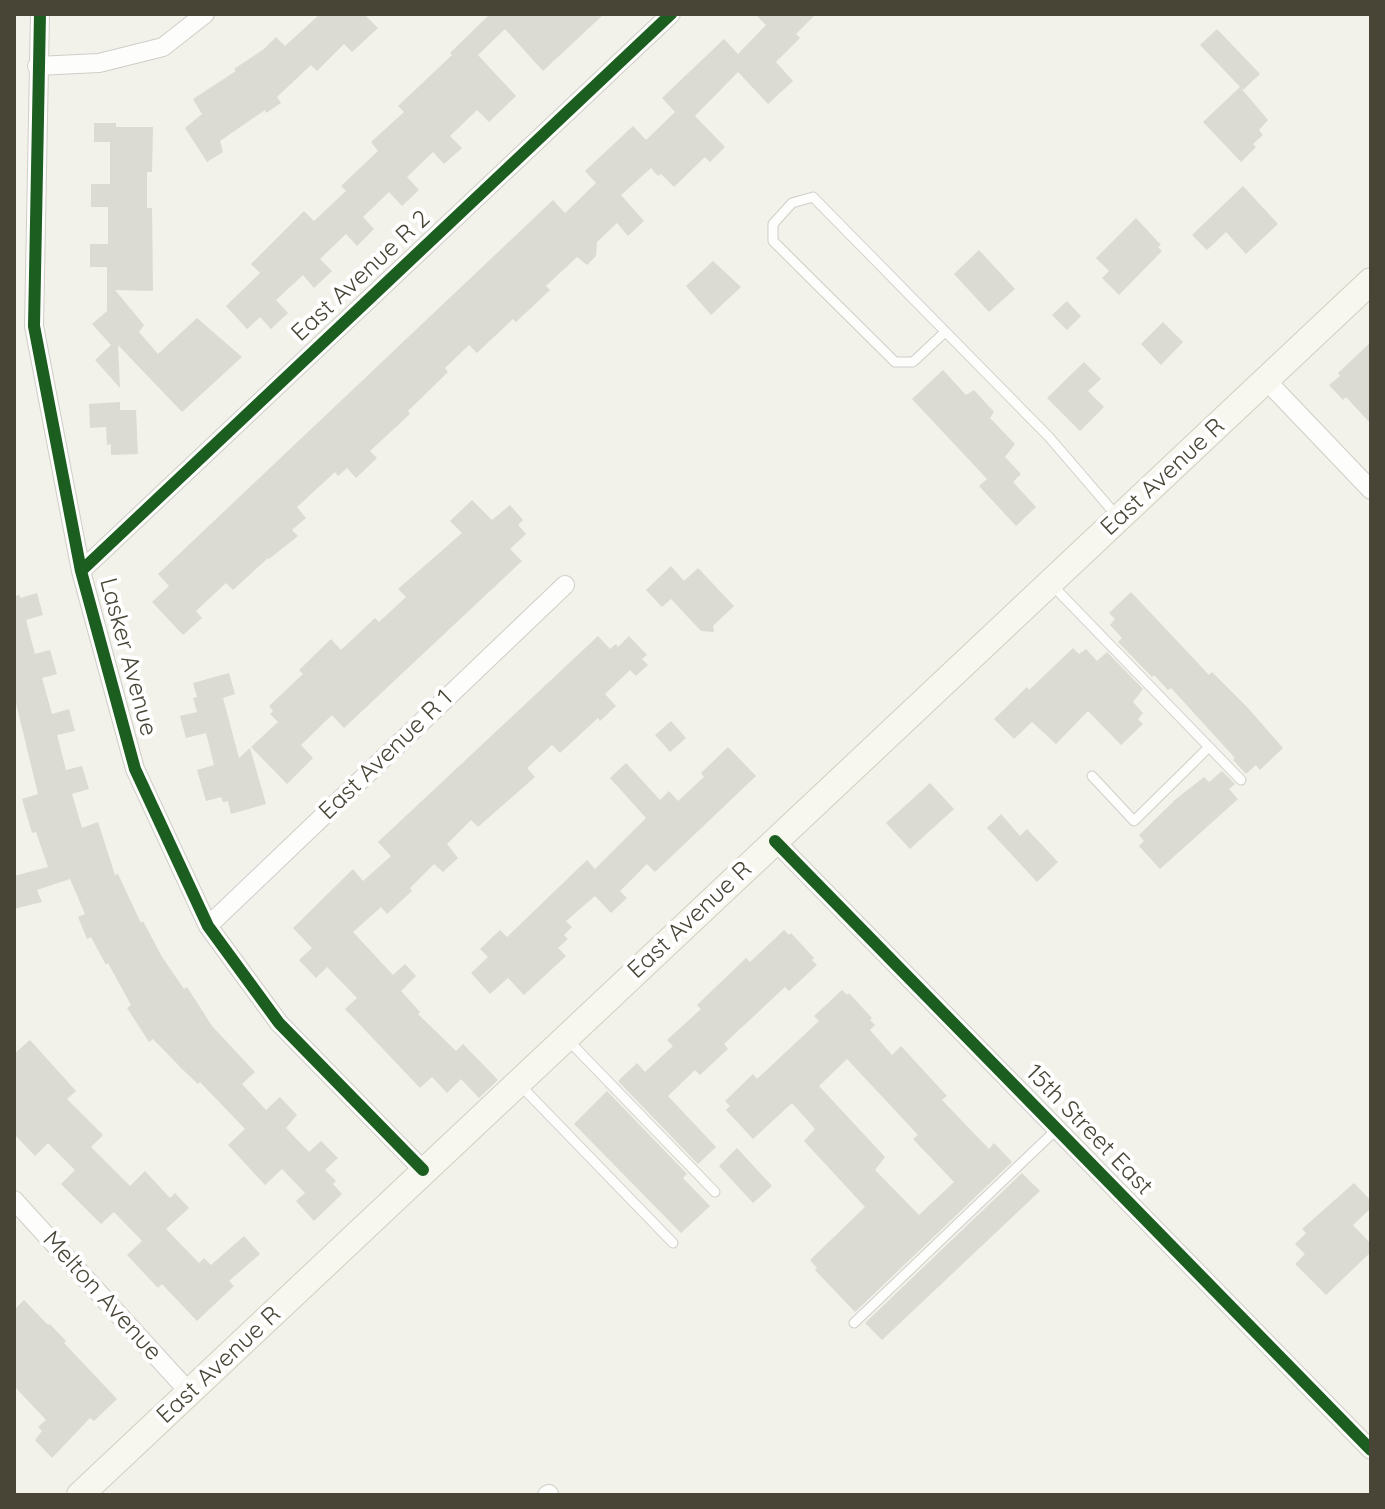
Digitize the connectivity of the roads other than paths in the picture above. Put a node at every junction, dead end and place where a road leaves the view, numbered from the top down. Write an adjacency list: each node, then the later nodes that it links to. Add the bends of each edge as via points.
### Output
1 (40, 14): 4 (street, Lasker Avenue)
2 (205, 14): 4 (street, via 163,47 99,63)
3 (671, 14): 10 (street, East Avenue R 2)
4 (37, 66): 10 (street, Lasker Avenue, via 34,326)
5 (1371, 281): 7 (main road, East Avenue R)
6 (945, 332): 6 (lane, via 813,197 792,203 773,224 773,241 895,362 913,362); 9 (lane, via 1049,437)
7 (1266, 380): 8 (street); 9 (main road, East Avenue R)
8 (1371, 490)
9 (1119, 518): 11 (main road, East Avenue R)
10 (81, 571): 17 (street, Lasker Avenue, via 135,769)
11 (1050, 583): 13 (lane); 16 (main road, East Avenue R)
12 (565, 585): 17 (street, East Avenue R 1)
13 (1209, 747): 14 (lane, via 1134,821); 15 (lane)
14 (1092, 776)
15 (1241, 780)
16 (775, 841): 18 (main road, East Avenue R); 20 (street, 15th Street East)
17 (208, 926): 21 (street, Lasker Avenue, via 279,1023)
18 (566, 1037): 19 (main road, East Avenue R); 22 (lane)
19 (517, 1082): 21 (main road, East Avenue R); 24 (lane)
20 (1057, 1129): 25 (lane); 27 (street, 15th Street East)
21 (423, 1170): 26 (main road, East Avenue R)
22 (715, 1192)
23 (14, 1200): 26 (street, Melton Avenue)
24 (673, 1243)
25 (854, 1323)
26 (190, 1393): 28 (main road, East Avenue R)
27 (1371, 1450)
28 (80, 1495)

